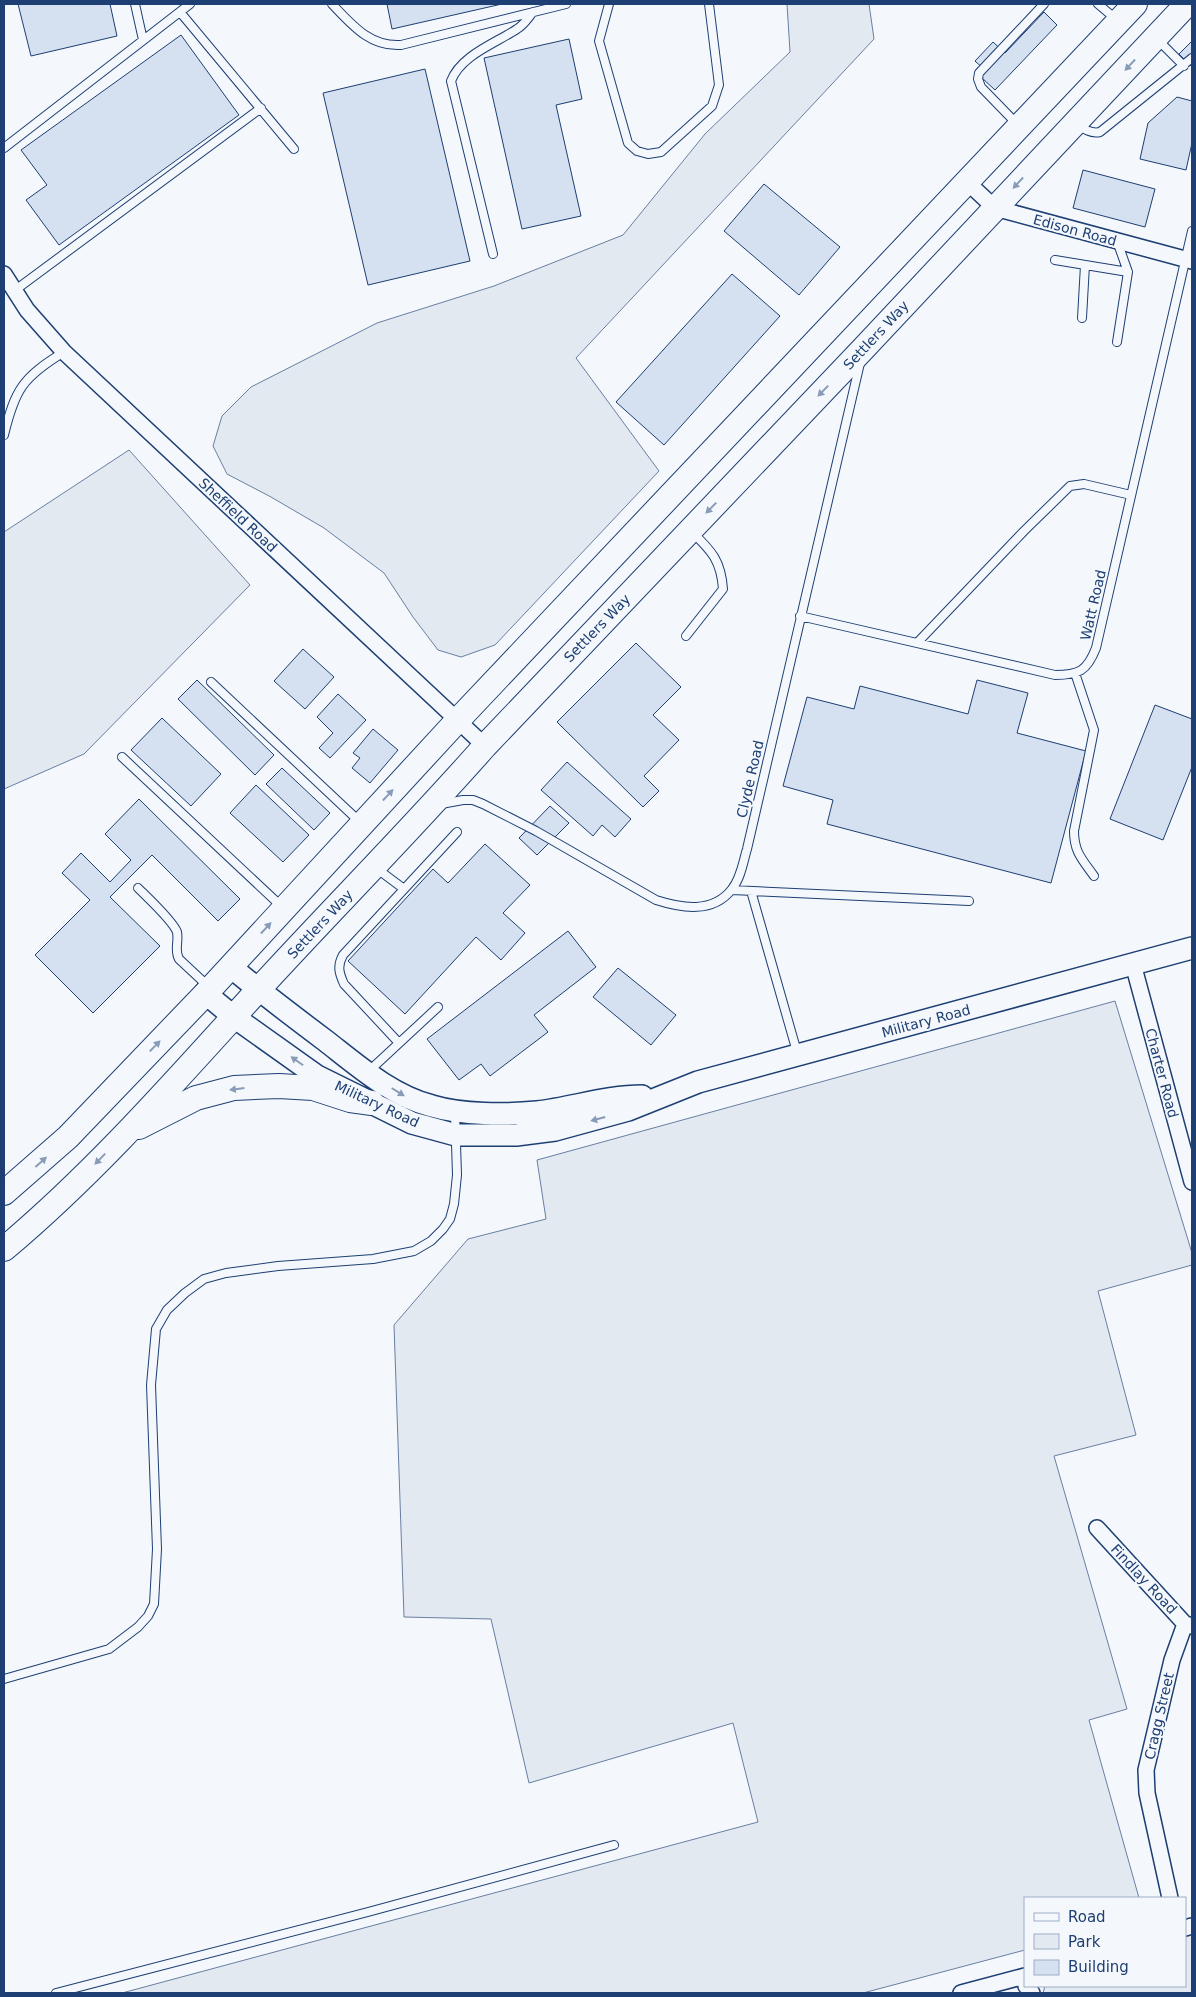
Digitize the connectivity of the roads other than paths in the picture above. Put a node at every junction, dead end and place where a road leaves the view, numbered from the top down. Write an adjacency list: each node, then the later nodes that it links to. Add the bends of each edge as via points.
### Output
1 (135, 4): 15 (lane)
2 (190, 4): 11 (lane)
3 (332, 4): 12 (lane, via 374,41 392,45)
4 (566, 4): 12 (lane)
5 (609, 4): 6 (lane, via 599,41 628,143 637,151 648,154 661,152 712,106 718,85)
6 (709, 4)
7 (1044, 4): 20 (lane, via 979,73 981,87)
8 (1098, 4): 13 (lane)
9 (1135, 4): 13 (main road)
10 (1187, 4): 14 (main road, Settlers Way)
11 (180, 12): 15 (lane); 18 (lane)
12 (533, 12): 27 (lane, via 520,27 455,70 451,81)
13 (1118, 21): 20 (main road)
14 (1156, 37): 17 (lane); 19 (main road, Settlers Way, one-way to 19)
15 (143, 40): 21 (lane)
16 (1192, 58): 17 (lane)
17 (1184, 66): 19 (lane, via 1100,132 1087,131)
18 (261, 108): 22 (lane); 33 (lane)
19 (1075, 123): 24 (main road, Settlers Way, one-way to 24)
20 (1019, 126): 23 (main road)
21 (4, 148)
22 (294, 148)
23 (967, 182): 24 (street, Edison Road); 46 (main road)
24 (995, 208): 26 (street, Edison Road); 36 (main road, Settlers Way)
25 (1192, 231): 29 (lane, Watt Road)
26 (1116, 242): 29 (street, Edison Road); 31 (lane)
27 (493, 254)
28 (1054, 260): 30 (lane)
29 (1189, 260): 39 (lane, Watt Road)
30 (1085, 266): 31 (lane); 34 (lane)
31 (1128, 272): 35 (lane)
32 (4, 274): 33 (street, Sheffield Road)
33 (14, 290): 37 (street, Sheffield Road)
34 (1082, 318)
35 (1117, 342)
36 (863, 348): 40 (main road, Settlers Way, one-way to 40); 41 (lane, Clyde Road)
37 (64, 352): 38 (lane, via 38,368 17,392); 46 (street, Sheffield Road)
38 (4, 435)
39 (1131, 495): 43 (lane, via 1084,484 1070,486); 44 (lane, Watt Road, via 1096,648 1087,667)
40 (690, 531): 42 (lane, via 711,550 721,572 722,590); 47 (main road, Settlers Way)
41 (800, 616): 43 (lane); 56 (lane, Clyde Road, via 747,849)
42 (686, 636)
43 (917, 643): 44 (lane, via 1055,675)
44 (1075, 673): 53 (lane, via 1094,730 1074,842 1076,851)
45 (211, 682): 50 (lane)
46 (457, 721): 47 (street, Sheffield Road); 50 (main road, one-way to 46)
47 (484, 746): 49 (main road, Settlers Way)
48 (122, 757): 59 (lane)
49 (432, 806): 52 (main road, Settlers Way); 56 (lane, via 463,800 483,804 656,900 674,906 698,907 716,902)
50 (362, 824): 59 (main road)
51 (457, 832): 55 (lane)
52 (374, 867): 55 (lane); 63 (main road, Settlers Way)
53 (1094, 876)
54 (138, 888): 64 (lane, via 175,927 176,954)
55 (404, 889): 67 (lane, via 338,963 344,984)
56 (732, 890): 57 (lane)
57 (751, 891): 58 (lane); 68 (lane)
58 (969, 901)
59 (284, 908): 62 (main road, one-way to 59)
60 (1192, 948): 61 (street, Military Road)
61 (1133, 964): 68 (street, Military Road); 75 (street, Charter Road)
62 (231, 967): 63 (street, Military Road); 64 (main road)
63 (258, 990): 66 (main road, Settlers Way); 69 (street, Military Road)
64 (208, 991): 66 (street, Military Road); 76 (main road, one-way to 64, via 68,1137)
65 (438, 1007): 67 (lane)
66 (234, 1017): 71 (street, Military Road, one-way to 66, via 318,1076); 74 (main road, Settlers Way)
67 (399, 1043): 69 (lane)
68 (798, 1056): 70 (street, Military Road, via 698,1082)
69 (367, 1073): 72 (street, Military Road, one-way to 72, via 406,1097)
70 (660, 1096): 72 (street, Military Road, via 622,1097 537,1112); 73 (street, Military Road, one-way to 73, via 628,1110 555,1130 516,1135)
71 (372, 1102): 73 (street, Military Road, via 412,1122); 74 (main road, one-way to 74, via 350,1100 313,1088 234,1088 196,1098)
72 (455, 1111): 73 (lane)
73 (456, 1135): 80 (lane, via 454,1204 450,1219 431,1241 414,1251 372,1259 226,1273 204,1279 167,1310 156,1329 151,1385 157,1548 154,1604 138,1627 109,1649)
74 (122, 1137): 77 (main road, Settlers Way, one-way to 77, via 46,1214)
75 (1192, 1182)
76 (4, 1194)
77 (4, 1249)
78 (1097, 1528): 79 (street, Findlay Road)
79 (1189, 1625): 82 (street, Cragg Street, via 1172,1660 1146,1770 1147,1793)
80 (4, 1678)
81 (614, 1845): 84 (lane)
82 (1170, 1897)
83 (1024, 1981): 85 (street)
84 (56, 1993)
85 (961, 1993)

